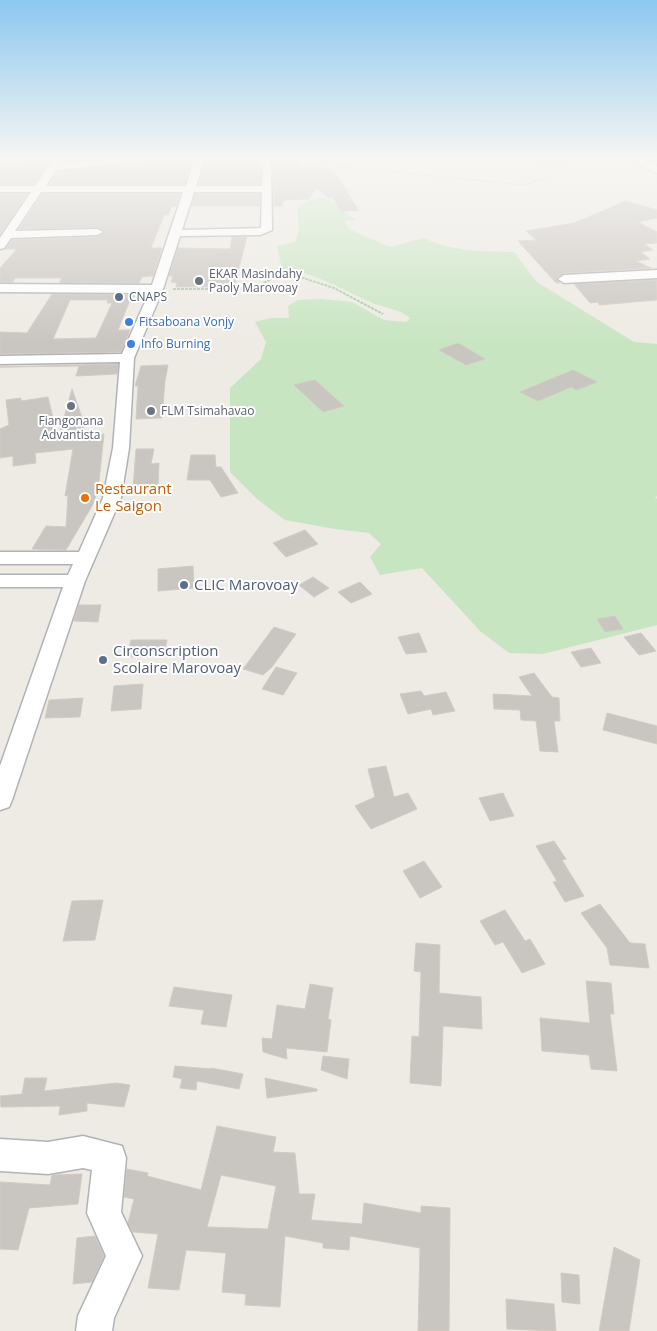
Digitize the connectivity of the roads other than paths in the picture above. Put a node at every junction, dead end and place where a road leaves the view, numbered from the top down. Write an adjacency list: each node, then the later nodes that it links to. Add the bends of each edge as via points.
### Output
1 (18, 219): 6 (street)
2 (181, 219): 5 (street)
3 (266, 219): 5 (street, via 266,230 260,232)
4 (97, 232): 6 (street)
5 (177, 234): 11 (street)
6 (8, 235): 7 (street)
7 (0, 246)
8 (657, 274): 9 (street)
9 (564, 279)
10 (0, 288): 11 (street)
11 (157, 289): 12 (street)
12 (127, 358): 13 (street); 15 (street, via 122,448 112,498)
13 (0, 360)
14 (0, 558): 15 (street)
15 (83, 558): 17 (street)
16 (0, 581): 17 (street)
17 (75, 581): 18 (street)
18 (0, 800)
19 (0, 1155): 20 (street, via 48,1158 83,1152 110,1158 104,1213 124,1256 96,1316)
20 (94, 1331)

